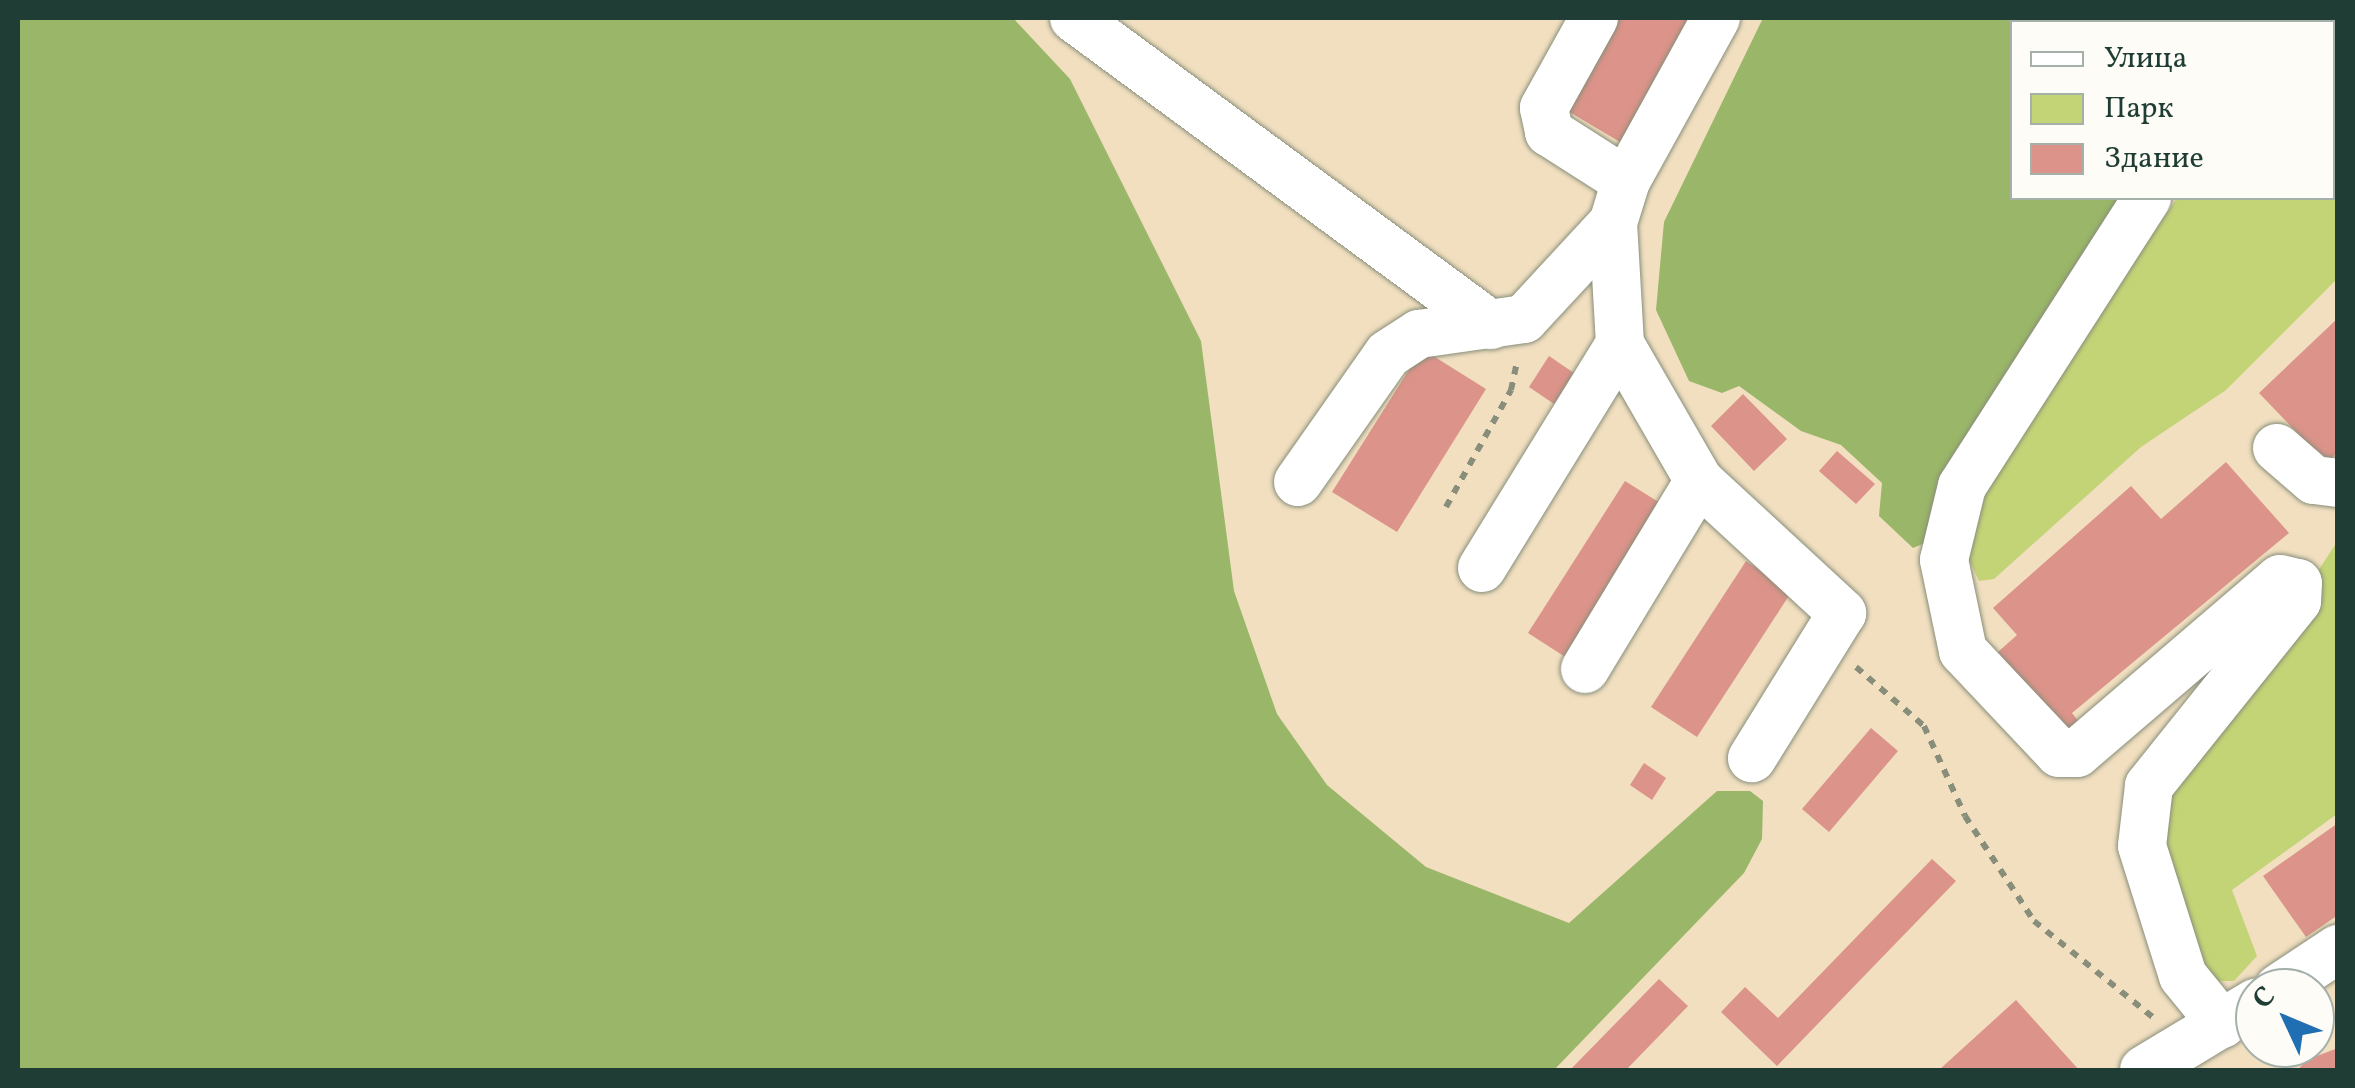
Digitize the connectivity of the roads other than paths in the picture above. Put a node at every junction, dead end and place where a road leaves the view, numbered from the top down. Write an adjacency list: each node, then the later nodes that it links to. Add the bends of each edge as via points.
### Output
1 (1074, 18): 6 (lane)
2 (1594, 18): 5 (lane, via 1544,108 1549,132)
3 (1716, 18): 5 (lane)
4 (2146, 200): 17 (lane, via 1962,486 1944,560 1963,651 2059,754 2076,753 2280,578 2298,583 2297,601 2149,786 2142,846 2183,976)
5 (1620, 202): 6 (lane); 7 (lane)
6 (1508, 322): 10 (lane, via 1419,334 1388,354)
7 (1620, 344): 9 (lane); 12 (lane)
8 (2277, 448): 11 (lane, via 2314,480)
9 (1700, 481): 13 (lane); 14 (lane, via 1842,613)
10 (1298, 482)
11 (2338, 482)
12 (1482, 568)
13 (1586, 669)
14 (1752, 758)
15 (2338, 949): 16 (lane)
16 (2309, 968)
17 (2225, 1022): 18 (lane)
18 (2144, 1070)

